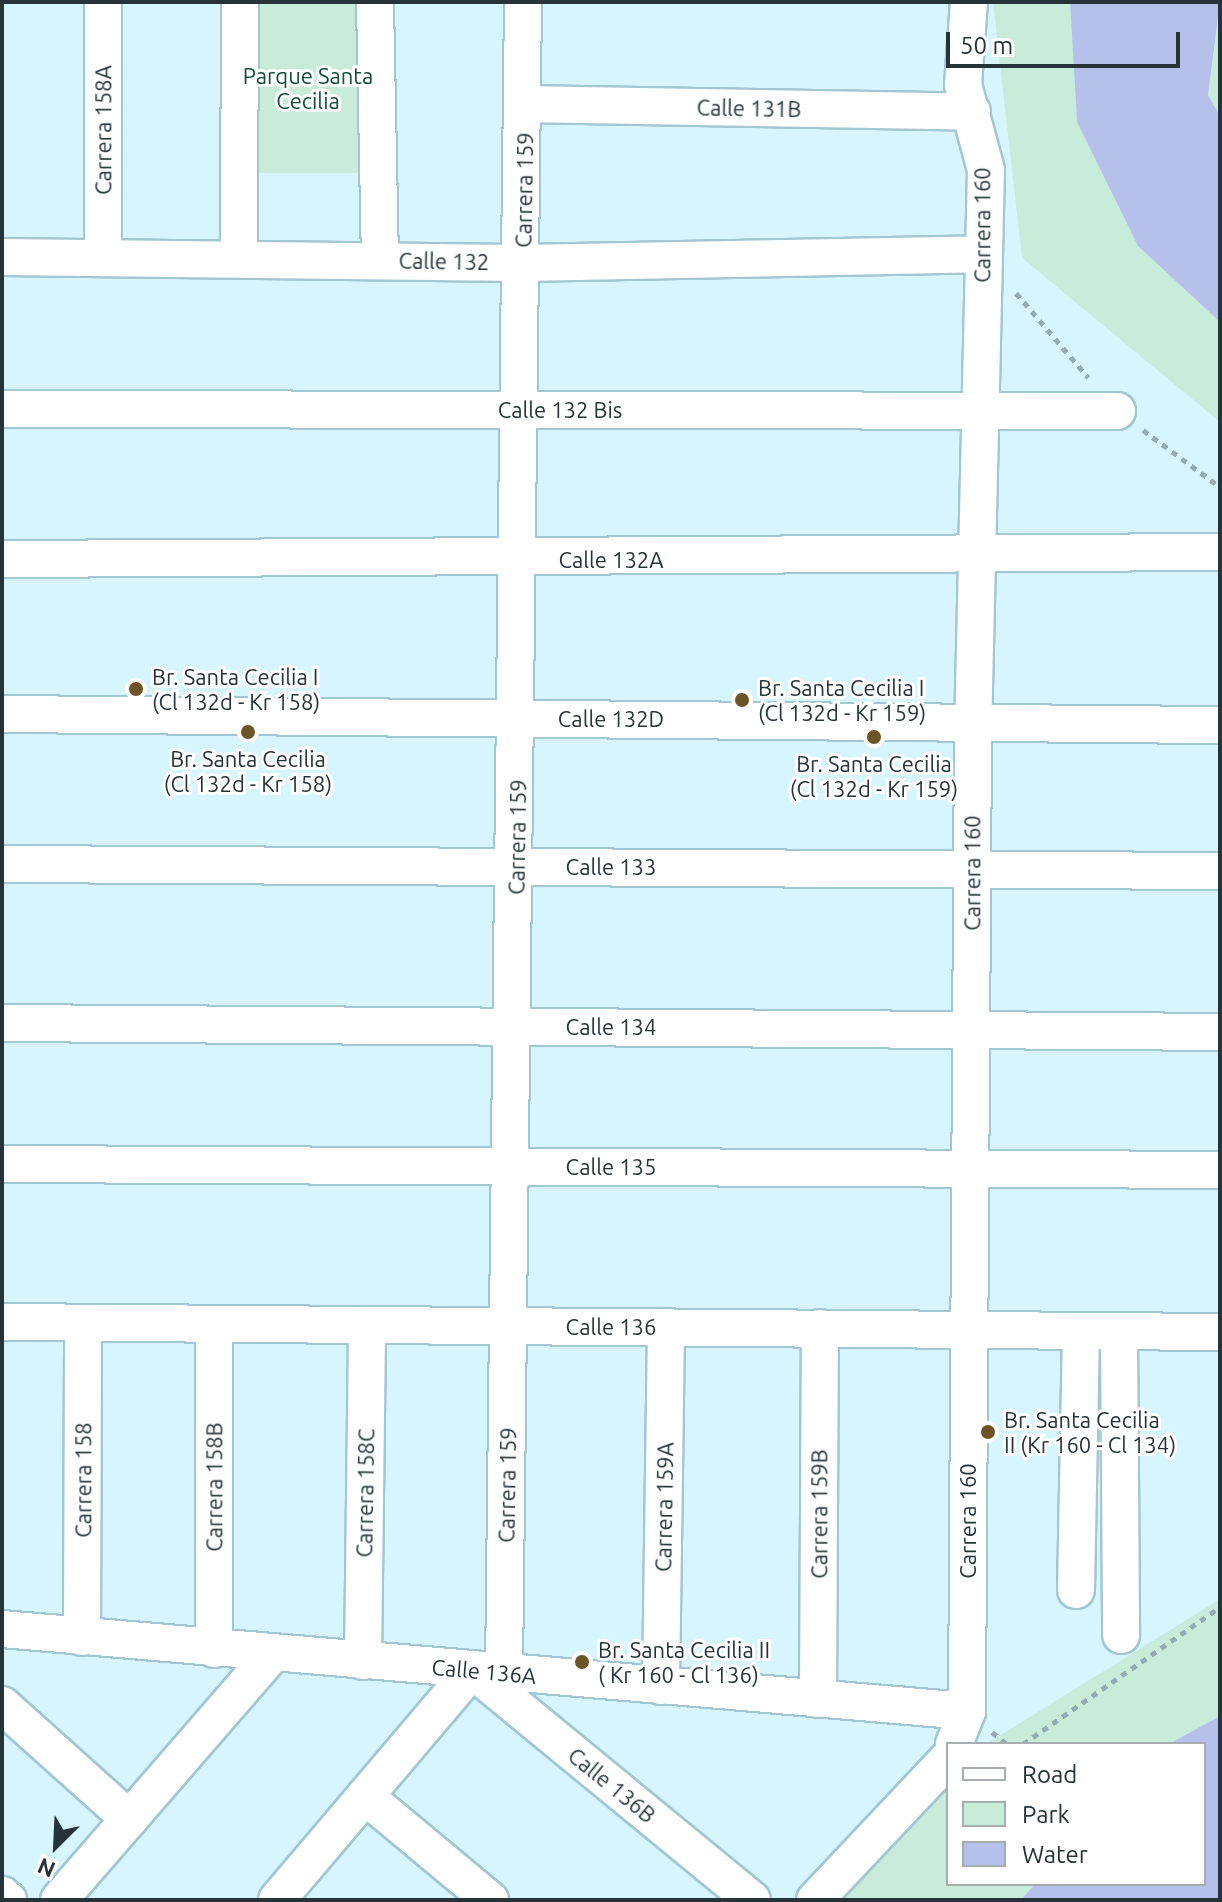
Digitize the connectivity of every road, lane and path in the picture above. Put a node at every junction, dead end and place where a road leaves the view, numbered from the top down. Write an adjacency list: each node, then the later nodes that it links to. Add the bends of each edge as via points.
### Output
1 (103, 2): 10 (street, Carrera 158A)
2 (240, 2): 11 (street)
3 (375, 2): 12 (street)
4 (523, 2): 6 (street, Carrera 159)
5 (969, 2): 7 (street, Carrera 160, via 963,85)
6 (526, 104): 7 (street, Calle 131B); 13 (street, Carrera 159)
7 (972, 112): 8 (street, Carrera 160, via 986,170)
8 (982, 254): 13 (street, Calle 132); 16 (street, Carrera 160)
9 (2, 257): 10 (street, Calle 132)
10 (103, 258): 11 (street, Calle 132)
11 (239, 259): 12 (street, Calle 132)
12 (380, 260): 13 (street, Calle 132)
13 (523, 263): 15 (street, Carrera 159)
14 (2, 409): 15 (street, Calle 132 Bis)
15 (522, 410): 16 (street, Calle 132 Bis); 21 (street, Carrera 159)
16 (979, 410): 17 (street, Calle 132 Bis); 19 (street, Carrera 160)
17 (1117, 411)
18 (1220, 552): 19 (street, Calle 132A)
19 (976, 558): 21 (street, Calle 132A); 24 (street, Carrera 160)
20 (2, 559): 21 (street, Calle 132A)
21 (521, 561): 23 (street, Carrera 159)
22 (2, 714): 23 (street, Calle 132D)
23 (519, 718): 24 (street, Calle 132D); 27 (street, Carrera 159)
24 (973, 721): 25 (street, Calle 132D); 28 (street, Carrera 160)
25 (1220, 725)
26 (2, 864): 27 (street, Calle 133)
27 (517, 867): 28 (street, Calle 133); 31 (street, Carrera 159)
28 (972, 870): 29 (street, Calle 133); 32 (street, Carrera 160)
29 (1220, 871)
30 (2, 1023): 31 (street, Calle 134)
31 (514, 1027): 32 (street, Calle 134); 35 (street, Carrera 159)
32 (971, 1030): 33 (street, Calle 134); 36 (street, Carrera 160)
33 (1220, 1032)
34 (2, 1164): 35 (street, Calle 135)
35 (512, 1167): 36 (street, Calle 135); 42 (street, Carrera 159)
36 (970, 1168): 37 (street, Calle 135); 45 (street, Carrera 160)
37 (1220, 1170)
38 (2, 1322): 39 (street, Calle 136)
39 (83, 1323): 40 (street, Calle 136); 53 (street, Carrera 158)
40 (214, 1324): 41 (street, Calle 136); 54 (street, Carrera 158B)
41 (367, 1325): 42 (street, Calle 136); 56 (street, Carrera 158C)
42 (509, 1326): 43 (street, Calle 136); 57 (street, Carrera 159)
43 (666, 1327): 44 (street, Calle 136); 58 (street, Carrera 159A)
44 (820, 1328): 45 (street, Calle 136); 59 (street, Carrera 159B)
45 (970, 1330): 46 (street, Calle 136); 61 (street, Carrera 160)
46 (1081, 1331): 47 (street, Calle 136); 49 (street)
47 (1119, 1331): 48 (street, Calle 136); 52 (street)
48 (1220, 1332)
49 (1076, 1590)
50 (1220, 1607): 63 (path)
51 (2, 1629): 53 (street, Calle 136A)
52 (1121, 1635)
53 (82, 1637): 54 (street, Calle 136A)
54 (214, 1649): 55 (street, Calle 136A)
55 (271, 1655): 56 (street, Calle 136A); 66 (street)
56 (363, 1661): 57 (street, Calle 136A)
57 (488, 1672): 58 (street, Calle 136A); 65 (street); 72 (street, Calle 136B)
58 (661, 1686): 59 (street, Calle 136A)
59 (818, 1699): 61 (street, Calle 136A)
60 (2, 1705): 66 (street)
61 (967, 1711): 62 (street, Carrera 160)
62 (955, 1742)
63 (1026, 1742)
64 (946, 1761): 73 (street)
65 (365, 1796): 70 (street); 71 (street)
66 (129, 1819): 69 (street)
67 (2, 1895): 68 (street)
68 (8, 1900)
69 (59, 1900)
70 (277, 1900)
71 (490, 1900)
72 (752, 1900)
73 (815, 1900)

